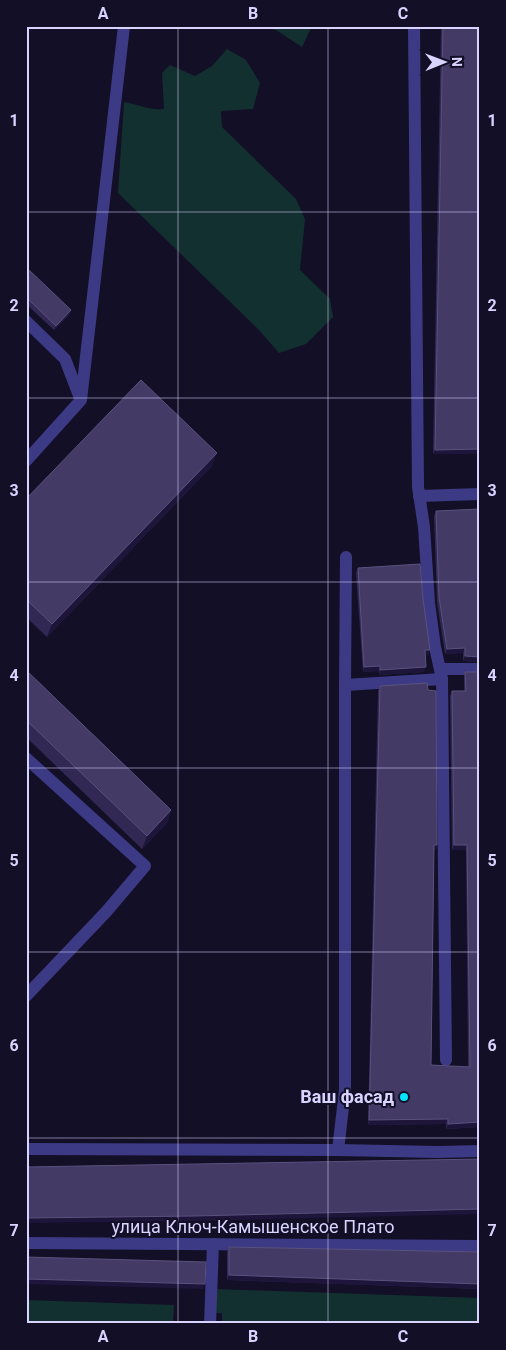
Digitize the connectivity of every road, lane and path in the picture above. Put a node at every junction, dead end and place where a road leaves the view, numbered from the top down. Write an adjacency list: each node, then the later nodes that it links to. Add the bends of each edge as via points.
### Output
1 (124, 26): 4 (street)
2 (414, 26): 7 (street)
3 (26, 321): 4 (street, via 65,359)
4 (81, 400): 5 (street)
5 (26, 461)
6 (480, 494): 7 (street)
7 (419, 496): 10 (street, via 429,603)
8 (346, 557): 11 (street)
9 (480, 669): 10 (street)
10 (441, 674): 11 (street); 14 (street)
11 (345, 685): 16 (street, via 345,1090)
12 (26, 758): 13 (street, via 145,866)
13 (26, 996)
14 (446, 1060)
15 (26, 1149): 16 (street)
16 (338, 1150): 17 (street)
17 (480, 1151)
18 (26, 1243): 19 (street, улица Ключ-Камышенское Плато)
19 (213, 1244): 20 (street, улица Ключ-Камышенское Плато); 21 (street)
20 (480, 1246)
21 (210, 1324)

